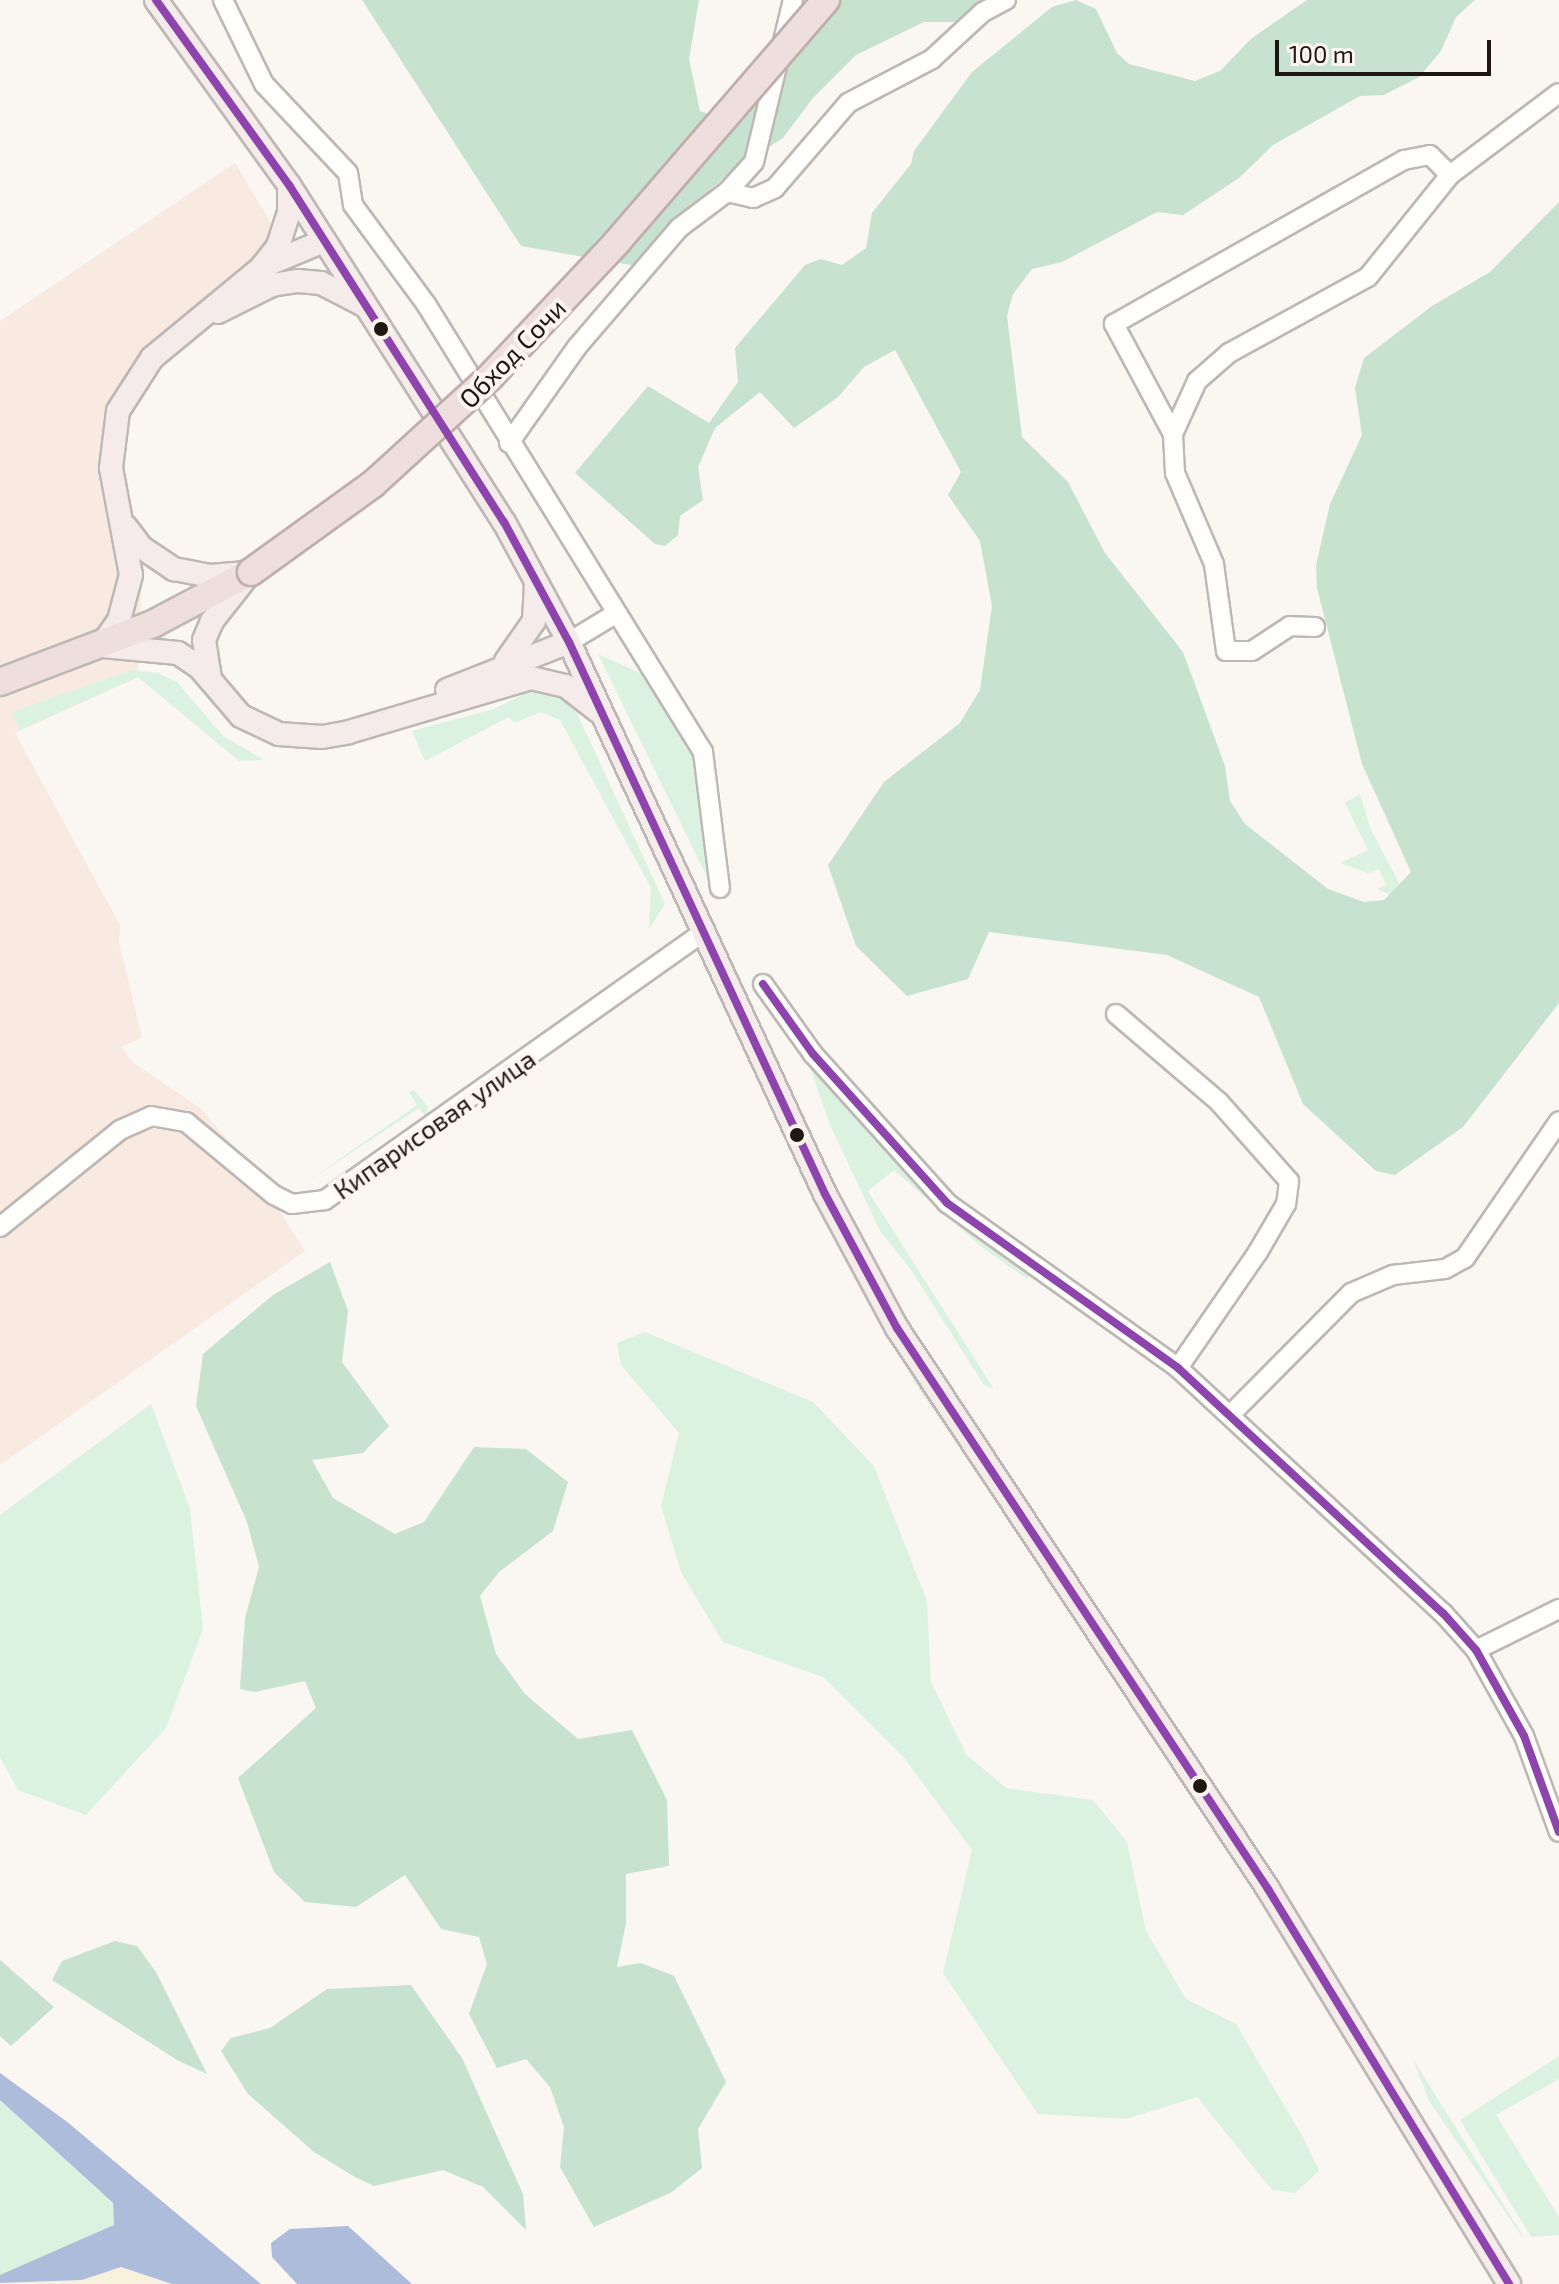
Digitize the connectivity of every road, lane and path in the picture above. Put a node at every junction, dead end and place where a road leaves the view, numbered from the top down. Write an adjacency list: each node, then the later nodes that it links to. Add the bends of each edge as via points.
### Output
1 (156, 0): 8 (main road)
2 (223, 0): 14 (street, via 264,84 348,173 353,205 426,304)
3 (793, 0): 9 (street, via 754,162)
4 (826, 0): 16 (highway, Обход Сочи, bridge, via 617,242 490,377 373,484)
5 (1006, 0): 9 (street, via 983,12 932,59 848,103 775,188 753,198)
6 (1559, 93): 7 (street)
7 (1450, 175): 13 (street, via 1368,277 1207,368); 13 (street, via 1430,155 1404,160 1114,324)
8 (289, 185): 10 (main road); 11 (main road, via 284,231)
9 (727, 192): 14 (street, via 679,228 642,267)
10 (324, 241): 11 (main road); 12 (main road)
11 (266, 276): 12 (main road, via 321,283); 15 (main road, via 192,324 152,358 118,411 111,468)
12 (367, 307): 17 (main road)
13 (1173, 434): 19 (street, via 1175,473 1214,564 1226,651 1252,651 1290,626)
14 (509, 443): 18 (street)
15 (125, 527): 16 (main road, via 141,547 174,569 210,576); 21 (main road, via 131,555 128,597)
16 (251, 572): 21 (highway, Обход Сочи); 24 (main road, via 212,621 204,640)
17 (536, 582): 20 (main road); 22 (main road, via 534,621)
18 (615, 614): 20 (street); 26 (street, via 703,752)
19 (1315, 627)
20 (569, 642): 22 (main road); 25 (main road)
21 (101, 646): 23 (highway, Обход Сочи); 24 (main road, via 178,653)
22 (506, 672): 24 (main road, via 420,709 322,737 279,734 241,716); 25 (main road, via 566,686)
23 (0, 682)
24 (212, 683)
25 (603, 715): 27 (main road)
26 (720, 888)
27 (705, 931): 31 (street, Кипарисовая улица, via 325,1200 292,1204 186,1122 151,1116 120,1130); 37 (main road, via 825,1194 897,1328 1268,1889)
28 (763, 984): 32 (street, via 823,1066 947,1203)
29 (1116, 1014): 32 (street, via 1219,1102 1289,1181 1286,1204 1258,1252)
30 (1559, 1121): 33 (street, via 1465,1258 1445,1269 1393,1275 1351,1293)
31 (0, 1227)
32 (1178, 1368): 33 (street)
33 (1232, 1413): 35 (street, via 1420,1590)
34 (1559, 1609): 35 (street)
35 (1476, 1650): 36 (street, via 1524,1736)
36 (1559, 1832)
37 (1509, 2284)

